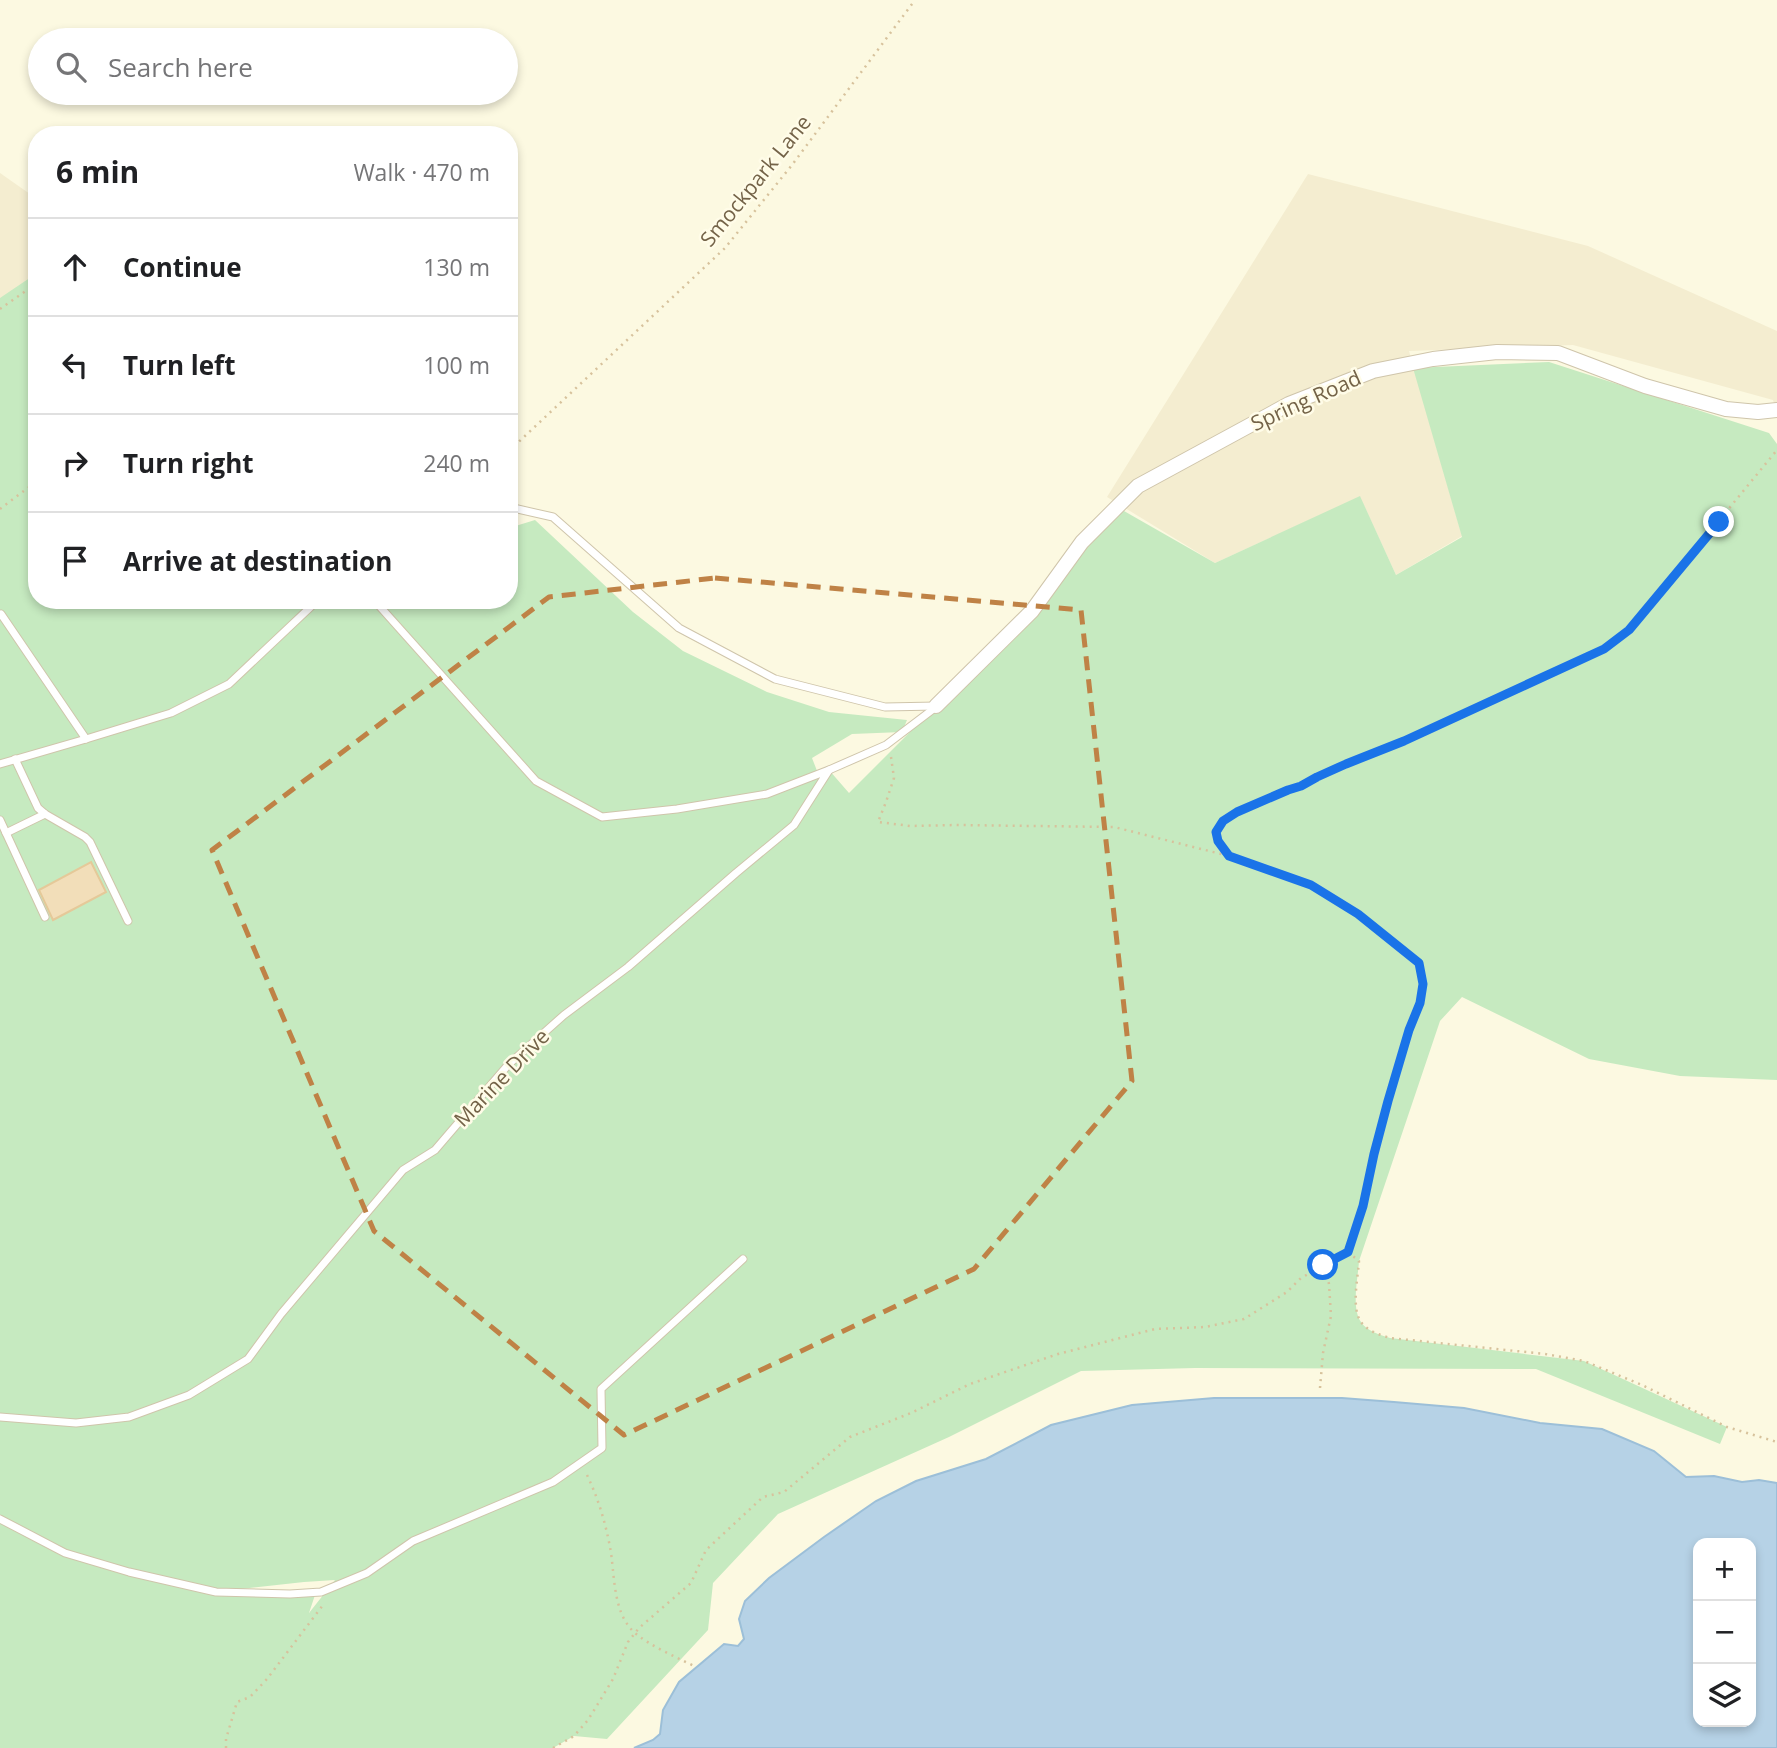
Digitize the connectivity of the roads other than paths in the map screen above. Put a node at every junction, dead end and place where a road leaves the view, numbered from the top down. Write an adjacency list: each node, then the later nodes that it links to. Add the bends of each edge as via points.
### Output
1 (1777, 410): 6 (street, Spring Road, via 1726,409 1645,386 1558,353 1497,352 1373,371 1289,404 1138,486 1082,542 1032,611)
2 (518, 509): 6 (lane, via 553,517 679,628 775,679 885,707)
3 (308, 609): 7 (lane, via 229,684 171,713)
4 (382, 609): 10 (lane, via 536,781 602,817 768,794)
5 (1, 614): 7 (lane)
6 (936, 706): 10 (lane, via 886,745)
7 (86, 739): 8 (lane)
8 (15, 759): 9 (lane); 11 (lane)
9 (0, 764)
10 (829, 770): 17 (lane, Marine Drive, via 794,825 628,967 564,1014 508,1065 435,1150 403,1170 248,1359 190,1395 129,1417 76,1423)
11 (45, 814): 13 (lane); 15 (lane, via 90,842)
12 (0, 820): 13 (lane)
13 (6, 833): 14 (lane)
14 (45, 917)
15 (128, 921)
16 (743, 1259): 18 (lane, via 601,1389 602,1448 553,1482 413,1541 367,1573 321,1592 216,1592 65,1553)
17 (0, 1416)
18 (0, 1519)

